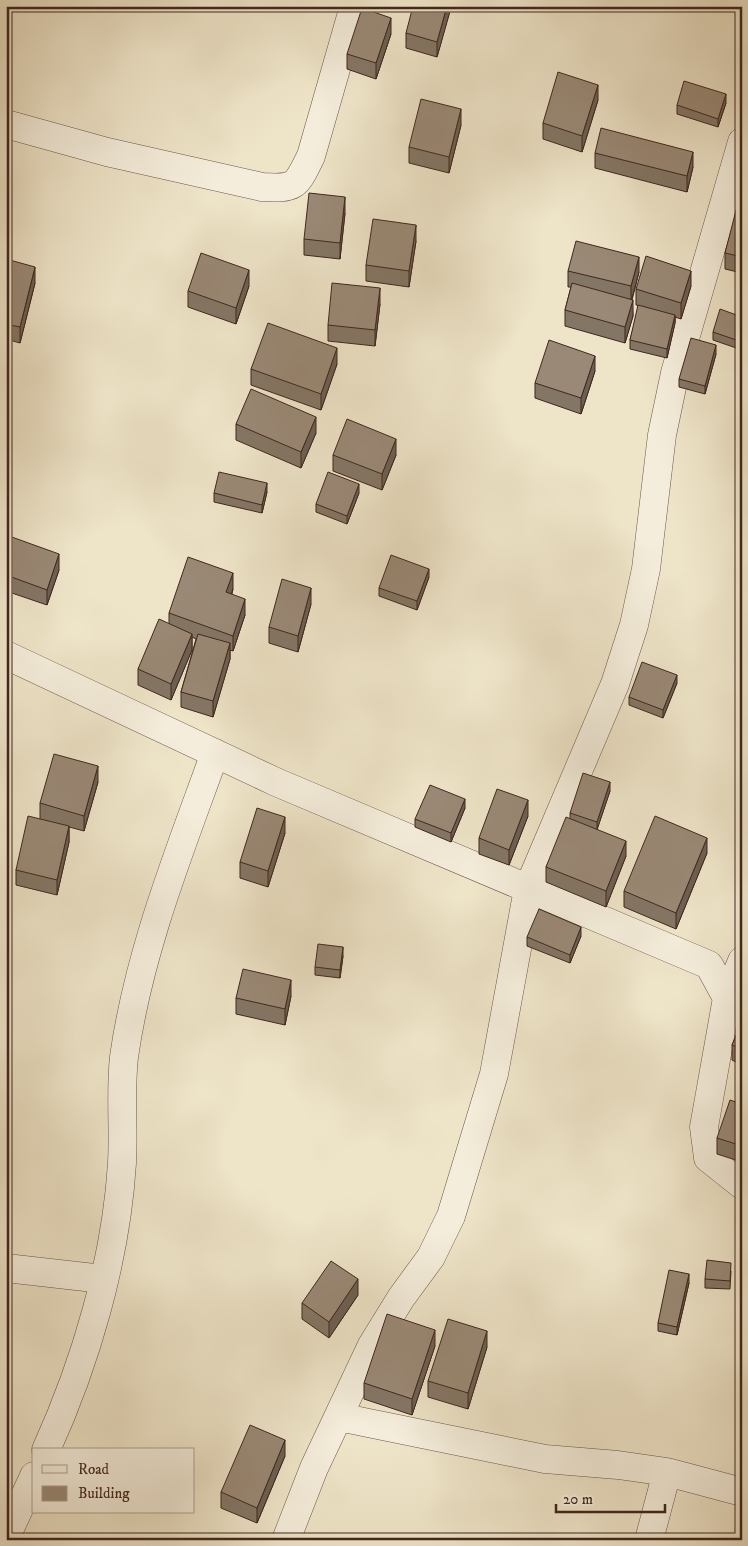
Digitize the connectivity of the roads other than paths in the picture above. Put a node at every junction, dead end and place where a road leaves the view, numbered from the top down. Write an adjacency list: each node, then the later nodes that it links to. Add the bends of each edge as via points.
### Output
1 (354, 6): 2 (street, via 312,156 300,179 287,188 262,187 116,154)
2 (6, 124)
3 (742, 142): 6 (street, via 673,382 662,435 646,569 634,626 615,684)
4 (6, 655): 5 (street)
5 (215, 753): 6 (street); 11 (street, via 158,913 135,996 124,1058 122,1163)
6 (528, 889): 8 (street, via 709,965); 12 (street, via 494,1074 451,1216 431,1257 372,1345)
7 (742, 961): 8 (street)
8 (727, 998): 9 (street, via 704,1127 708,1158)
9 (742, 1185)
10 (6, 1268): 11 (street)
11 (103, 1279): 13 (street, via 68,1402)
12 (339, 1416): 14 (street, via 545,1459); 18 (street, via 314,1468)
13 (47, 1448)
14 (667, 1472): 16 (street); 19 (street)
15 (32, 1480): 17 (street)
16 (742, 1492)
17 (6, 1537)
18 (286, 1540)
19 (649, 1540)

